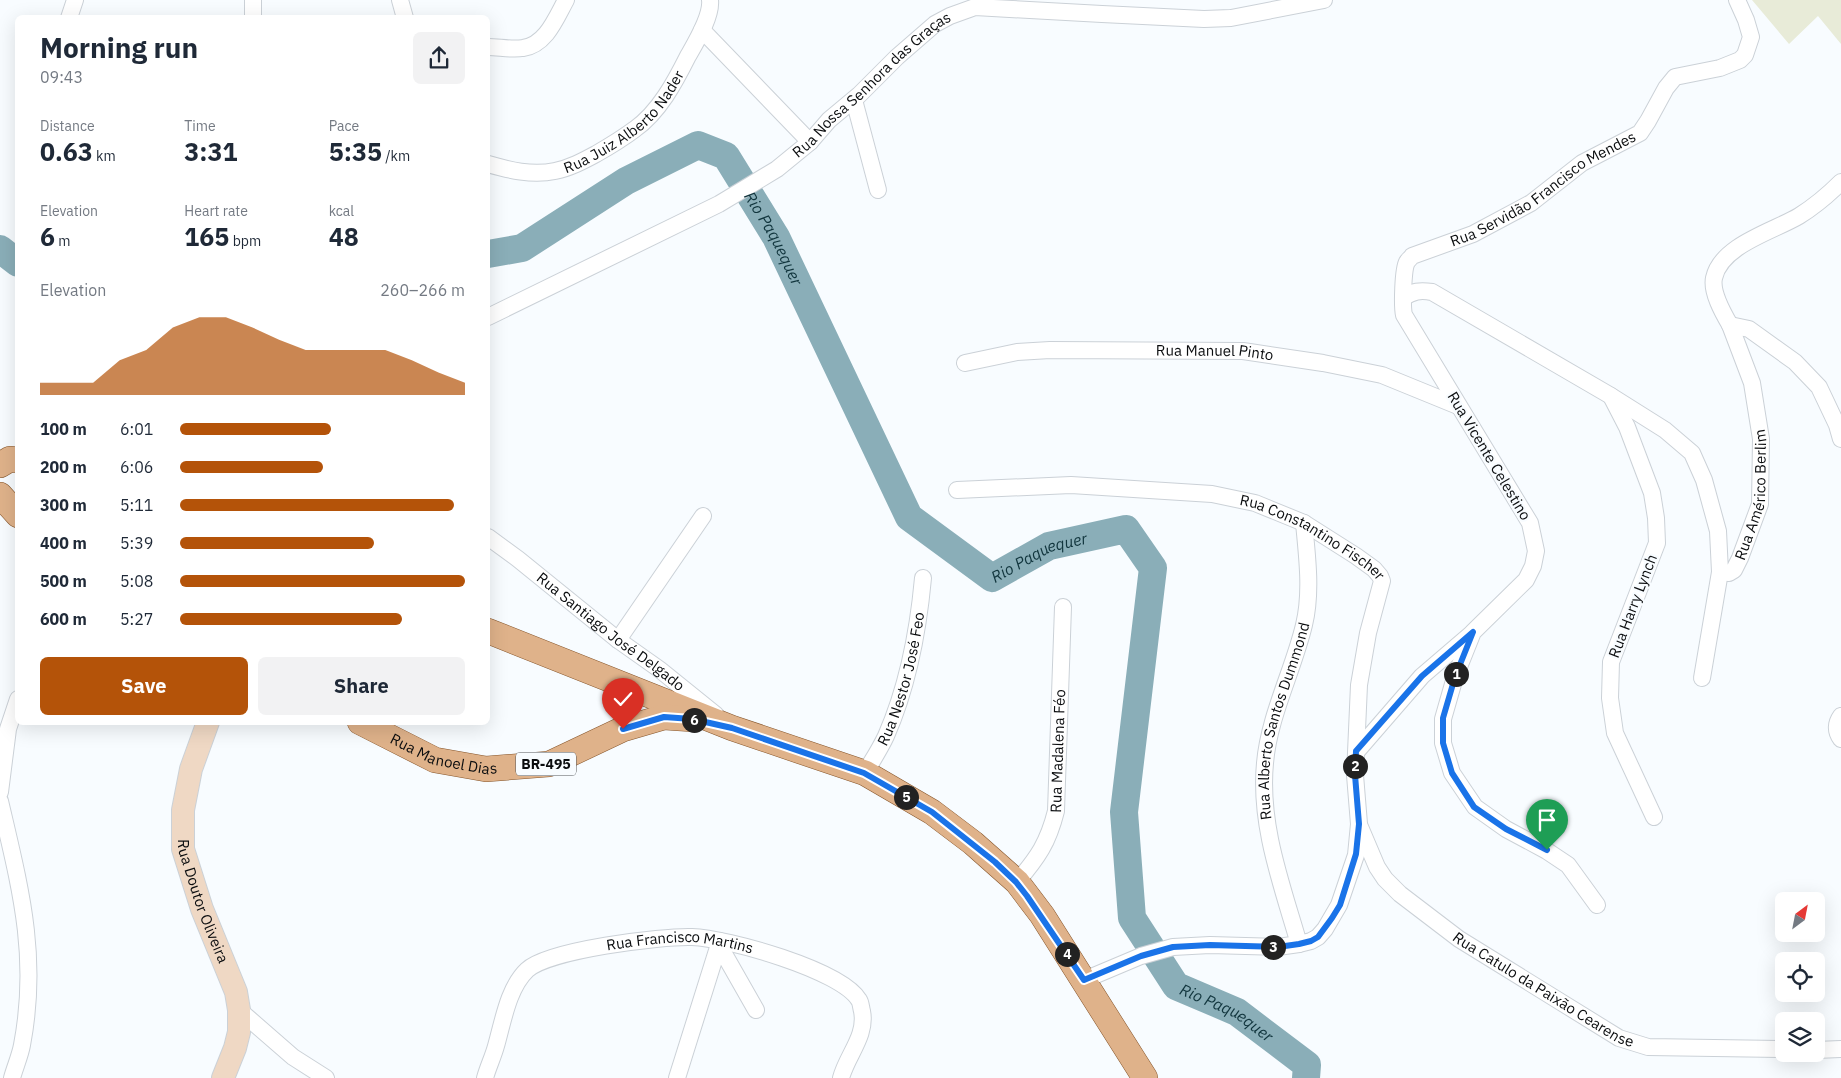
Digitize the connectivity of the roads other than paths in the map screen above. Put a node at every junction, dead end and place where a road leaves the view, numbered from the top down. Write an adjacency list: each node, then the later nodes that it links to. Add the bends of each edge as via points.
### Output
1 (75, 0): 9 (street)
2 (253, 0): 10 (street)
3 (400, 0): 11 (street)
4 (566, 0): 13 (street, via 544,37 535,44 523,48)
5 (710, 0): 12 (street, Rua Juiz Alberto Nader)
6 (1324, 0): 8 (street, Rua Nossa Senhora das Graças, via 1231,18 1204,19)
7 (1737, 0): 19 (street, Rua Servidão Francisco Mendes, via 1751,37 1740,60 1720,68 1675,77 1640,132 1582,163 1531,203 1473,234 1412,256 1407,262)
8 (977, 3): 14 (street, Rua Nossa Senhora das Graças, via 935,24)
9 (70, 15)
10 (253, 15)
11 (404, 15)
12 (702, 30): 15 (street); 16 (street, Rua Juiz Alberto Nader, via 666,96 636,129 575,166 554,172 534,173)
13 (490, 47)
14 (854, 100): 15 (street, Rua Nossa Senhora das Graças); 18 (street)
15 (810, 142): 20 (street, Rua Nossa Senhora das Graças, via 777,169 719,204)
16 (490, 165)
17 (1841, 182): 21 (street, via 1823,200 1743,243 1722,262 1714,278 1717,303)
18 (878, 190)
19 (1403, 298): 23 (street, Rua Américo Berlim, via 1421,290 1432,292); 24 (street, Rua Vicente Celestino, via 1404,315)
20 (490, 315)
21 (1730, 324): 25 (street, via 1749,329 1795,362 1819,387); 34 (street, Rua Américo Berlim, via 1752,384 1761,439 1760,504 1734,570)
22 (965, 363): 24 (street, Rua Manuel Pinto, via 1017,352 1050,350 1242,351 1323,362 1382,375)
23 (1611, 396): 34 (street, Rua Américo Berlim, via 1665,430 1692,453 1704,480 1718,531); 53 (street, Rua Harry Lynch, via 1627,427 1652,493 1656,518 1657,543 1610,662 1614,733)
24 (1458, 406): 38 (street, Rua Vicente Celestino, via 1494,460 1530,524 1536,551 1526,580)
25 (1841, 439)
26 (0, 450): 27 (main road)
27 (15, 457)
28 (15, 458): 29 (main road)
29 (0, 465)
30 (957, 490): 32 (street, Rua Constantino Fischer, via 1071,485 1212,494 1255,503)
31 (703, 516): 39 (street)
32 (1304, 523): 49 (street, Rua Constantino Fischer, via 1374,569 1382,582 1368,633 1359,685); 58 (street, Rua Alberto Santos Dummond, via 1308,559 1305,624 1269,738 1263,786 1270,837)
33 (490, 538): 39 (street, Rua Santiago José Delgado)
34 (1720, 572): 40 (street)
35 (923, 578): 50 (street, Rua Nestor José Feo, via 913,652 899,702 885,738)
36 (1063, 607): 55 (street, Rua Madalena Féo, via 1056,811 1042,850)
37 (490, 632): 41 (main road, BR-495)
38 (1473, 632): 49 (street, Rua Vicente Celestino, via 1422,676); 56 (street, Rua Vicente Celestino, via 1443,718 1443,743 1452,773 1474,807 1568,865)
39 (618, 640): 46 (street, Rua Santiago José Delgado)
40 (1702, 678)
41 (623, 685): 46 (main road, BR-495); 47 (main road, via 645,706 644,713)
42 (15, 708): 51 (street, via 8,729)
43 (1841, 716): 48 (street, via 1836,724)
44 (207, 725): 60 (main road, Rua Doutor Oliveira, via 191,769 183,810 183,850)
45 (366, 725): 47 (main road, Rua Manoel Dias / BR-495, via 434,760 486,770 549,764)
46 (732, 728): 47 (main road, Rua Manoel Dias / BR-495, via 664,717); 50 (main road, BR-495)
47 (623, 729)
48 (1841, 739)
49 (1356, 751): 54 (street, Rua Constantino Fischer)
50 (864, 773): 55 (main road, BR-495, via 932,812)
51 (0, 792)
52 (0, 801): 66 (street, via 19,879 29,949 29,993 22,1046)
53 (1654, 817)
54 (1359, 824): 58 (street, Rua Constantino Fischer, via 1356,854 1340,905 1318,937); 62 (street, Rua Catulo da Paixão Cearense, via 1377,867 1400,894 1459,939 1619,1038 1648,1048)
55 (1016, 882): 59 (main road, BR-495, via 1042,915)
56 (1597, 905)
57 (720, 943): 61 (street); 69 (street, Rua Francisco Martins, via 693,937 666,938 605,946 535,964 516,986); 70 (street); 71 (street, Rua Francisco Martins, via 812,968 844,986 860,1000 862,1032)
58 (1299, 944): 59 (street, Rua Constantino Fischer, via 1278,947 1187,946 1162,950)
59 (1084, 980): 65 (main road, BR-495)
60 (240, 1010): 67 (main road, Rua Doutor Oliveira, via 239,1032); 68 (street, via 292,1057)
61 (756, 1010)
62 (1775, 1049)
63 (1841, 1049): 64 (street)
64 (1825, 1050)
65 (1143, 1077)
66 (12, 1078)
67 (223, 1078)
68 (326, 1078)
69 (485, 1078)
70 (677, 1078)
71 (841, 1078)

